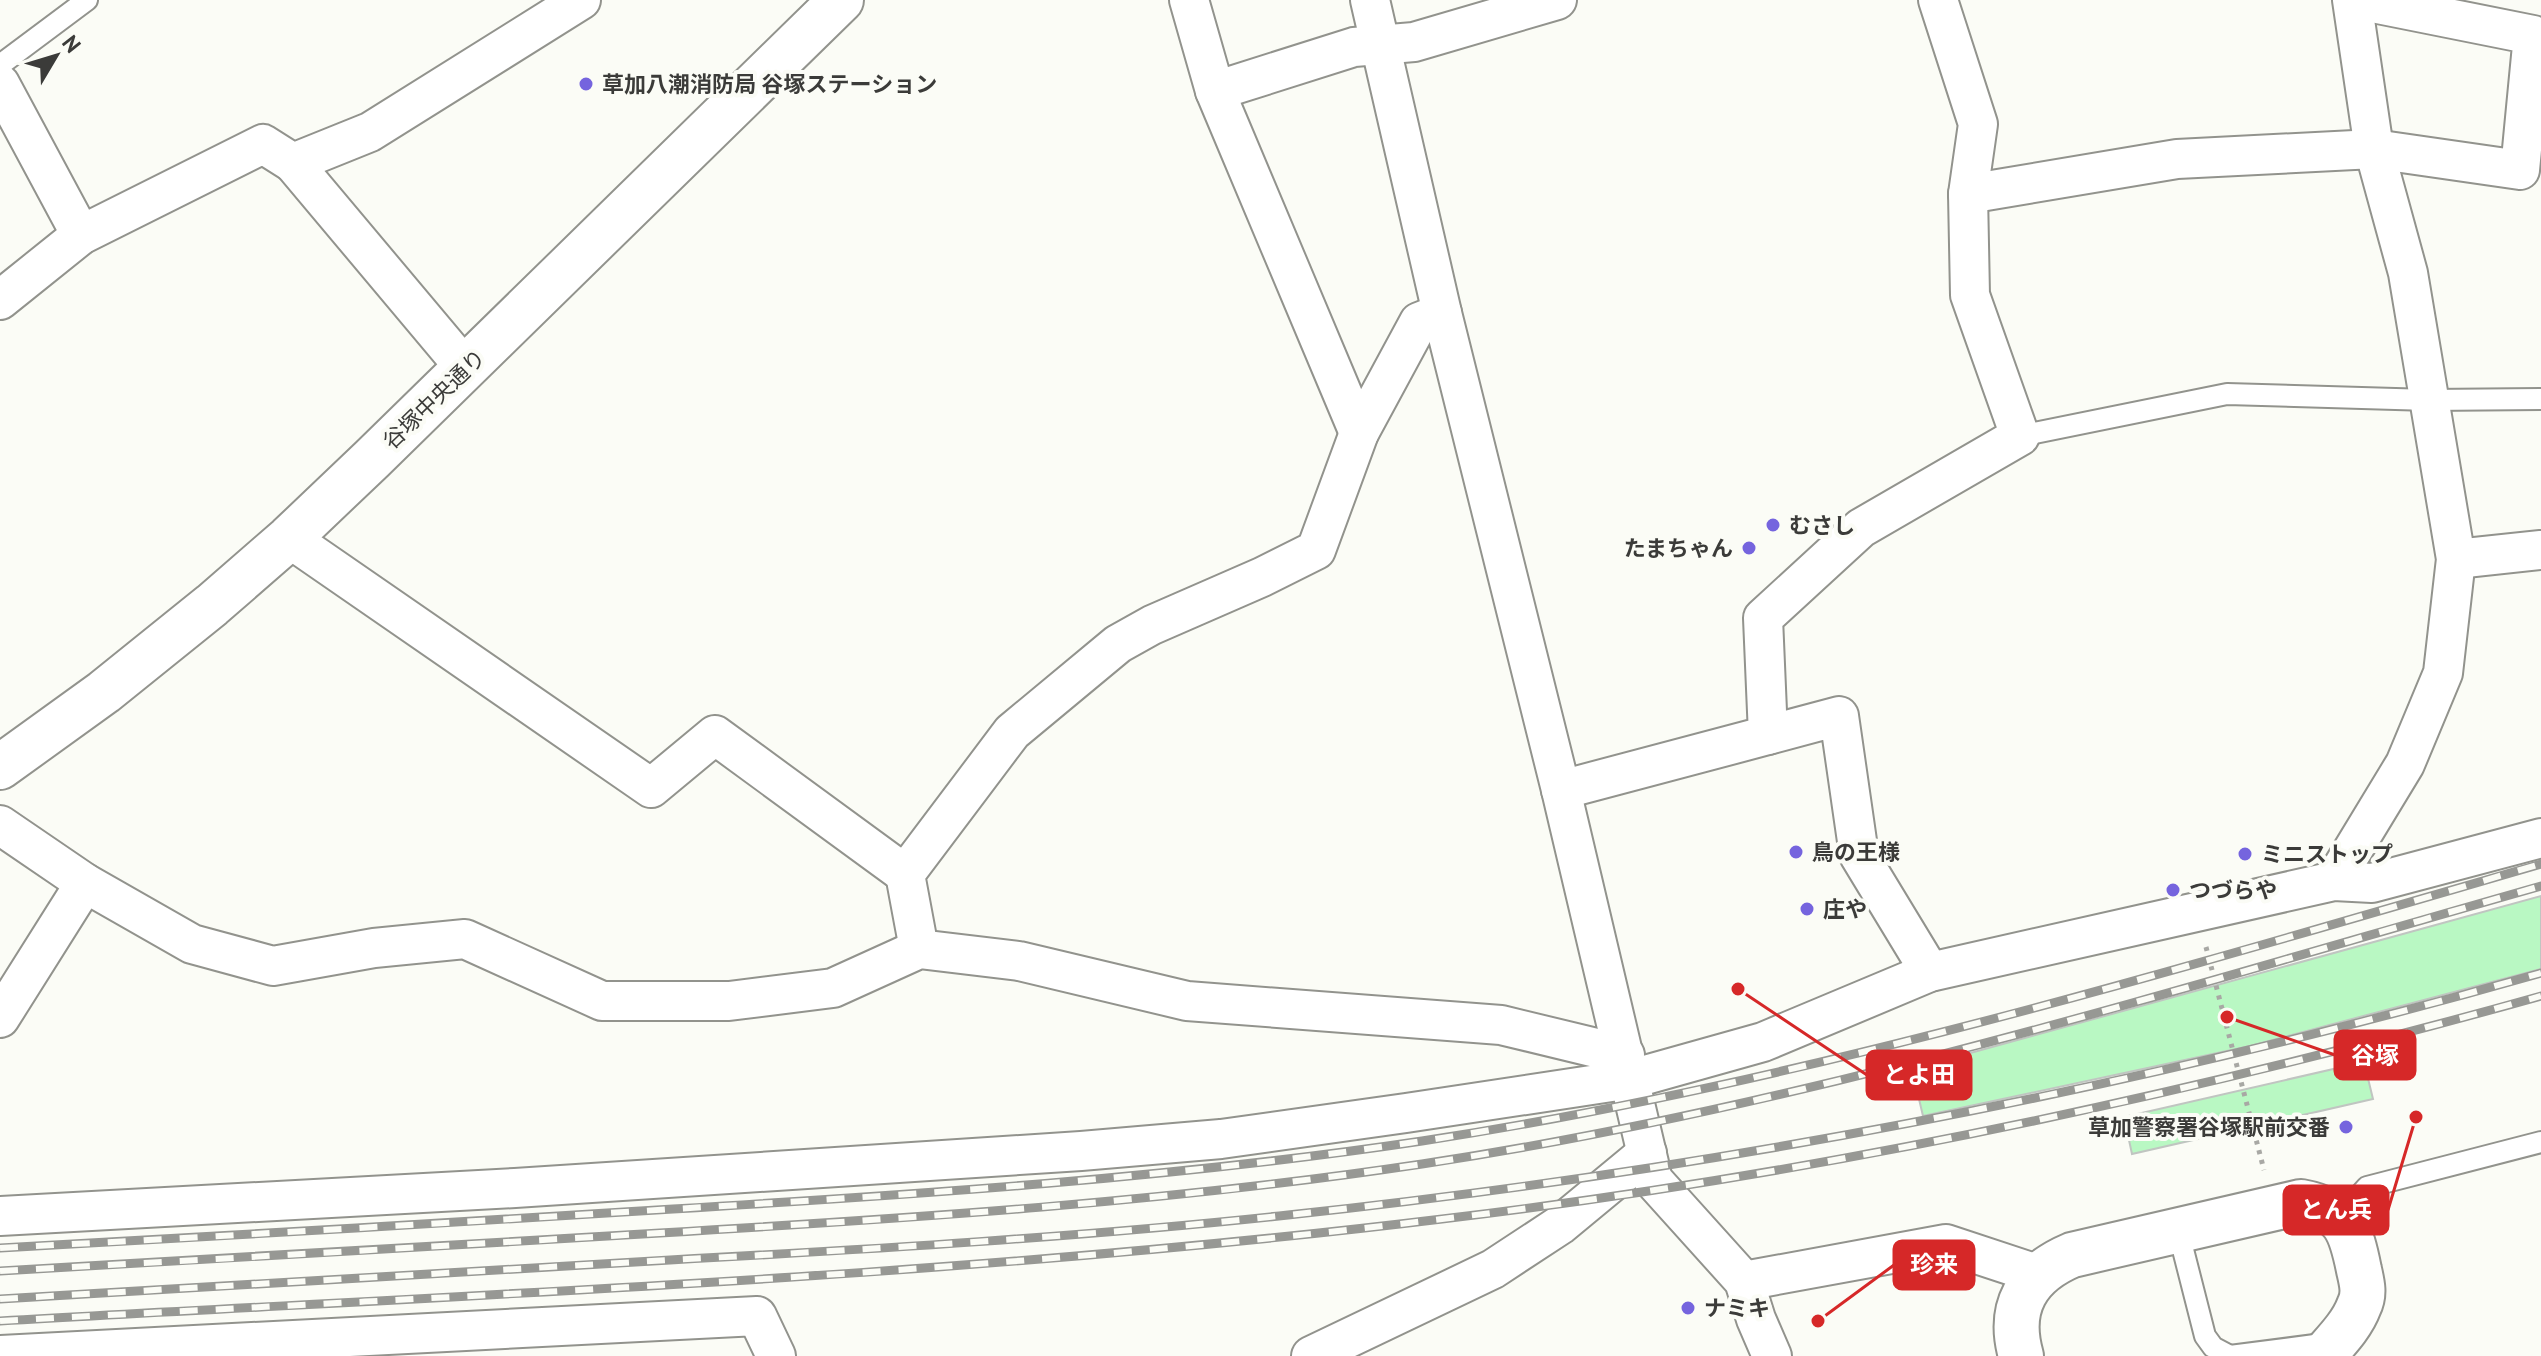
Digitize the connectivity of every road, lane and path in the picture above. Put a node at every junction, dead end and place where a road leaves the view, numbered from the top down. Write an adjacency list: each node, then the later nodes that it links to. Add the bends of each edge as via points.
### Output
1 (87, 0): 10 (lane)
2 (581, 0): 14 (street, via 370,132)
3 (841, 0): 19 (street, 谷塚中央通り)
4 (1189, 0): 12 (street)
5 (1370, 0): 9 (street)
6 (1557, 0): 9 (street, via 1414,42)
7 (1938, 0): 15 (street, via 1978,124)
8 (2355, 0): 13 (street); 13 (street, via 2533,35 2520,170)
9 (1381, 45): 12 (street, via 1354,47); 18 (street)
10 (0, 65)
11 (0, 84): 16 (street)
12 (1215, 91): 22 (street)
13 (2374, 149): 15 (street, via 2177,159); 21 (street, via 2408,273)
14 (293, 163): 16 (street, via 263,144); 19 (street)
15 (1968, 194): 23 (street, via 1970,295)
16 (81, 235): 17 (street)
17 (0, 300)
18 (1442, 313): 22 (street, via 1419,322); 29 (street)
19 (466, 369): 24 (street, 谷塚中央通り)
20 (2541, 399): 21 (lane)
21 (2429, 400): 23 (lane, via 2227,394); 26 (street)
22 (1359, 433): 32 (street, via 1316,550 1118,644 1012,732)
23 (2020, 436): 27 (street, via 1861,528 1763,618)
24 (289, 538): 28 (street, 谷塚中央通り, via 104,692); 32 (street, via 651,788 715,735)
25 (2541, 550): 26 (street)
26 (2456, 559): 33 (street, via 2443,673 2405,764)
27 (1768, 735): 29 (street); 37 (street, via 1839,716 1859,855)
28 (0, 767)
29 (1561, 790): 39 (street)
30 (0, 825): 34 (street)
31 (2541, 838): 33 (street, via 2372,883)
32 (905, 874): 36 (street)
33 (2334, 881): 37 (street)
34 (85, 883): 36 (street, via 192,944 273,966 465,939 602,1001 729,1001 833,988); 38 (street)
35 (2206, 946): 42 (path)
36 (919, 949): 39 (street, via 1019,961 1187,1001 1501,1025)
37 (1930, 972): 39 (street, via 1763,1042)
38 (0, 1018)
39 (1628, 1067): 41 (street); 43 (street, via 1221,1139 499,1189)
40 (2541, 1142): 44 (lane, via 2367,1187)
41 (1647, 1153): 47 (street, via 1653,1180); 49 (street, via 1560,1225 1493,1269)
42 (2264, 1172)
43 (0, 1216)
44 (2339, 1218): 45 (street, via 2322,1206 2301,1202); 48 (street, via 2352,1235 2363,1290 2360,1306)
45 (2178, 1230): 46 (street, via 2072,1255); 54 (lane, via 2205,1336)
46 (2037, 1274): 47 (street, via 1946,1244); 53 (street, via 2020,1303)
47 (1744, 1281): 52 (street)
48 (2329, 1349): 54 (lane)
49 (1326, 1353)
50 (0, 1355): 51 (street, via 757,1316)
51 (776, 1356)
52 (1772, 1356)
53 (2021, 1356)
54 (2230, 1356)

